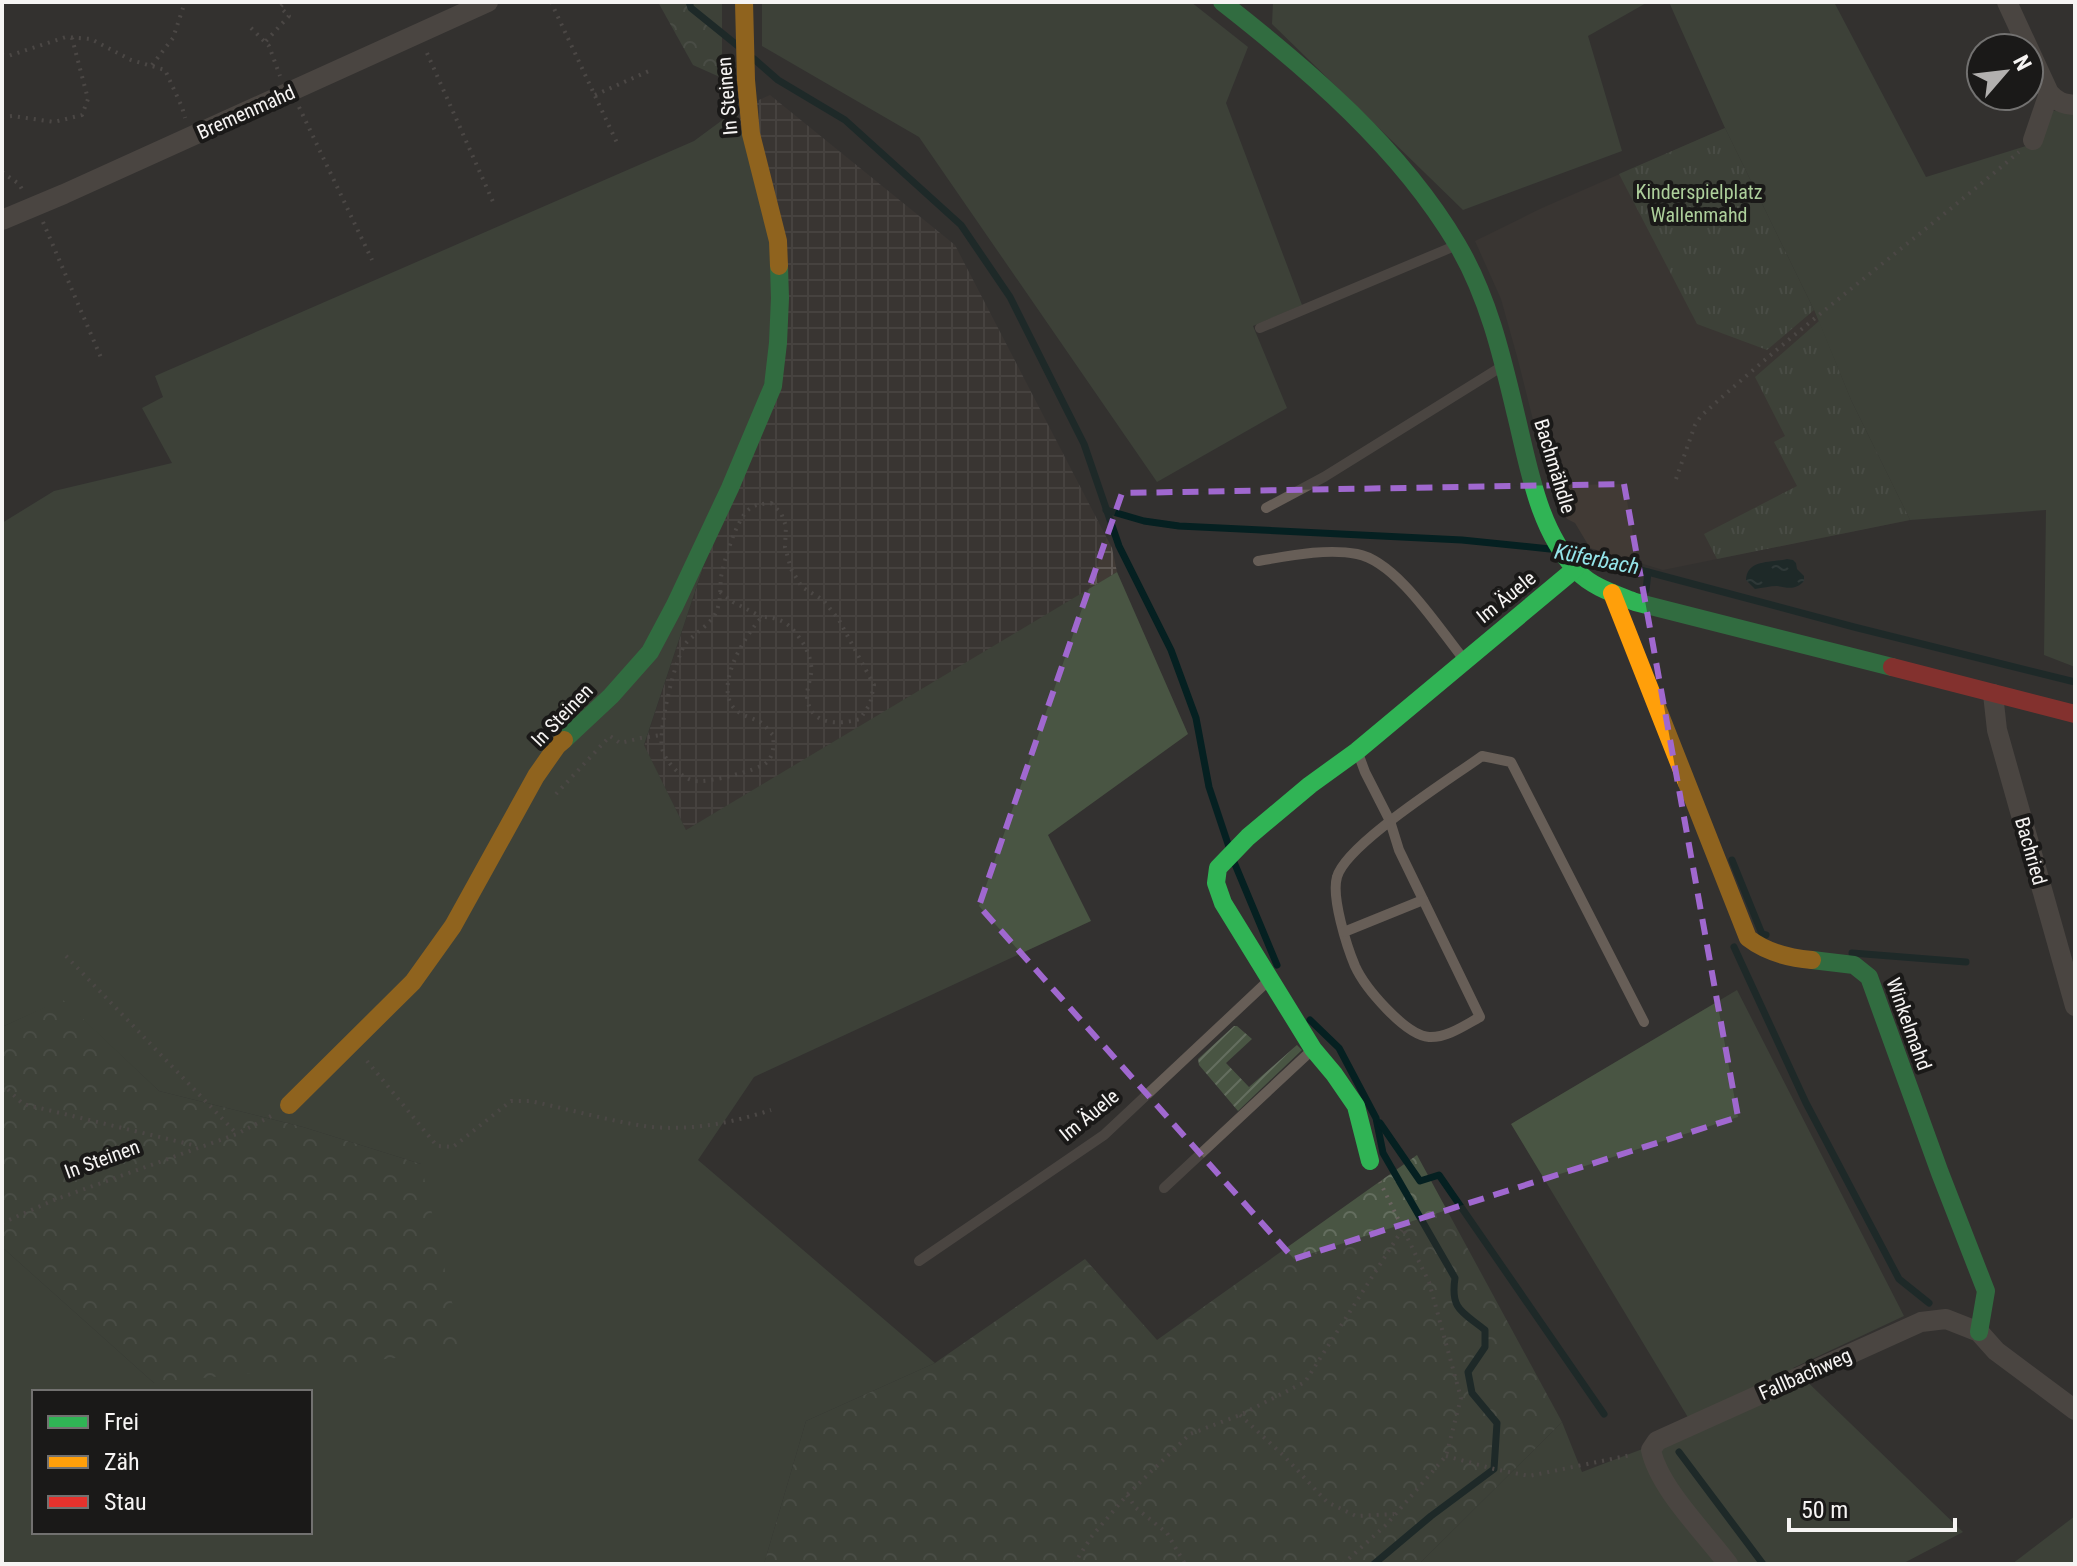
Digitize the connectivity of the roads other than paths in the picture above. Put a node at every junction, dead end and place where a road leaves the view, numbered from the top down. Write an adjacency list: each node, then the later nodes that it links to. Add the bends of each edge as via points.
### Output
1 (488, 2): 8 (street, Bremenmahd)
2 (744, 2): 27 (street, In Steinen, via 751,134 778,241 773,386 650,652 557,746 453,926 413,982)
3 (1222, 2): 9 (street, Bachmähdle, via 1380,141)
4 (2007, 2): 5 (street)
5 (2049, 93): 6 (street, via 2065,105); 7 (street)
6 (2075, 105)
7 (2033, 140)
8 (2, 220)
9 (1457, 245): 10 (lane); 11 (street, Bachmähdle, via 1478,283)
10 (1260, 328)
11 (1503, 366): 12 (lane); 14 (street, Bachmähdle, via 1537,496)
12 (1266, 508)
13 (1258, 561): 16 (lane, via 1359,554 1404,584)
14 (1573, 566): 15 (street, Bachmähdle); 16 (street, Im Äuele)
15 (1612, 593): 17 (street, Bachmähdle); 31 (street, Winkelmahd, via 1748,938 1792,958 1854,965 1869,977 1986,1291)
16 (1465, 659): 19 (street, Im Äuele)
17 (1993, 694): 18 (street, Bachmähdle); 24 (street, Bachried, via 1997,730)
18 (2075, 714)
19 (1357, 751): 20 (lane); 23 (street, Im Äuele, via 1248,837 1218,868 1216,883 1223,903)
20 (1390, 821): 21 (lane); 22 (lane, via 1348,858 1337,876 1336,901); 25 (lane, via 1482,756 1511,762)
21 (1423, 900): 22 (lane); 22 (lane, via 1480,1017 1444,1035 1427,1037 1406,1027 1356,968)
22 (1344, 932)
23 (1269, 979): 26 (street, Im Äuele); 30 (lane, Im Äuele, via 1104,1135)
24 (2075, 1006)
25 (1644, 1022)
26 (1313, 1049): 28 (street, Im Äuele, via 1356,1106); 29 (lane)
27 (289, 1105)
28 (1370, 1161)
29 (1164, 1188)
30 (919, 1261)
31 (1979, 1332): 32 (street, Fallbachweg, via 1996,1351); 33 (street, Fallbachweg, via 1946,1319 1921,1322 1657,1441 1651,1450 1654,1463)
32 (2075, 1410)
33 (1728, 1564)

